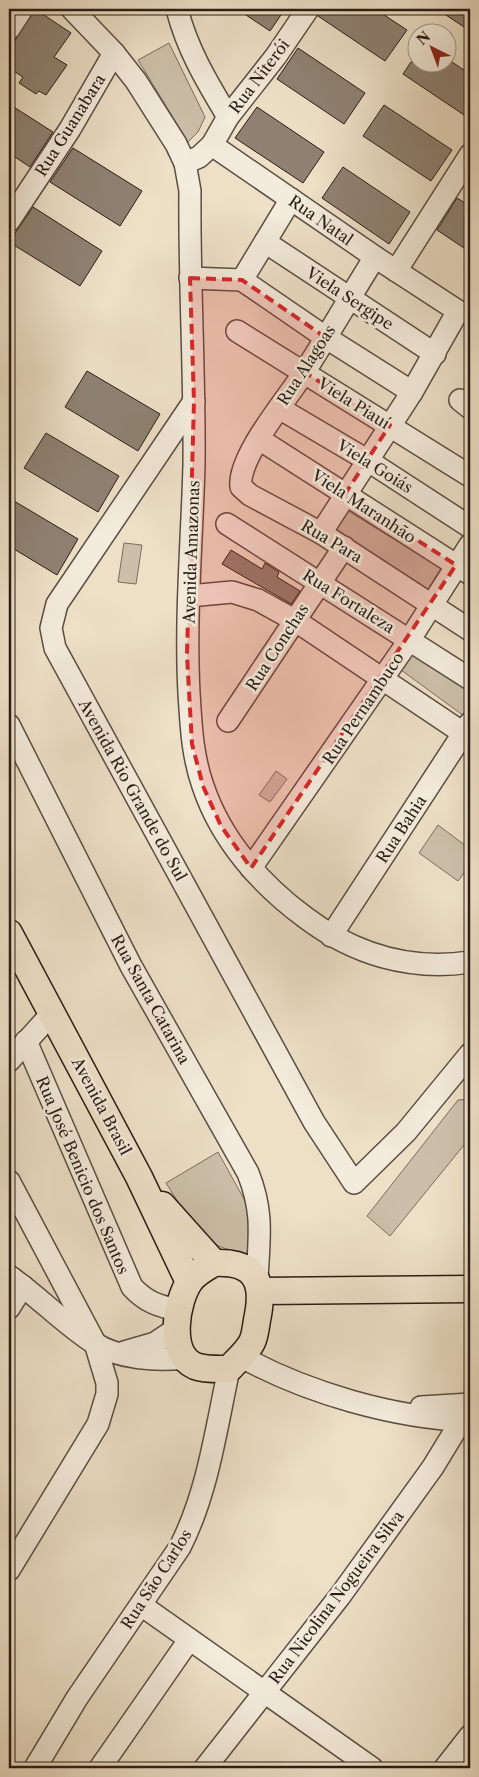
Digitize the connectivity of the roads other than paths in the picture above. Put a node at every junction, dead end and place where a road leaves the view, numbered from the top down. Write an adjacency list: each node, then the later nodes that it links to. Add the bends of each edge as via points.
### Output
1 (22, 9): 5 (street)
2 (72, 9): 6 (street, Avenida Amazonas)
3 (177, 9): 7 (street, via 196,63)
4 (308, 9): 7 (street, Rua Niterói)
5 (9, 29)
6 (114, 53): 10 (street, Avenida Amazonas, via 136,81); 12 (street, Rua Guanabara)
7 (228, 117): 8 (street, Rua Niterói)
8 (212, 145): 10 (street, via 199,157); 11 (street, Rua Natal)
9 (470, 155): 15 (street)
10 (185, 163): 16 (street, Avenida Amazonas, via 190,191)
11 (291, 199): 13 (street); 14 (street, Rua Natal)
12 (9, 221)
13 (265, 242): 17 (street); 18 (street, Viela Sergipe)
14 (375, 257): 15 (street, Rua Natal); 18 (street, Rua Alagoas)
15 (396, 271): 21 (street, Rua Natal, via 458,312)
16 (190, 278): 17 (street); 24 (street, Avenida Amazonas)
17 (242, 280): 20 (street)
18 (348, 298): 20 (street, Rua Alagoas); 21 (street, Viela Sergipe)
19 (237, 331): 22 (street, Viela Piauí)
20 (325, 337): 22 (street, Rua Alagoas); 23 (street)
21 (435, 354): 23 (street)
22 (304, 372): 25 (street, Rua Alagoas); 26 (street, Viela Piauí)
23 (412, 392): 26 (street)
24 (194, 401): 39 (street, Avenida Amazonas); 55 (street, Avenida Rio Grande do Sul, via 57,604 51,628 55,648 314,1122 354,1183 406,1132)
25 (279, 408): 27 (street, Rua Alagoas); 28 (street, Viela Goiás)
26 (390, 425): 28 (street); 30 (street, Viela Piauí)
27 (259, 439): 29 (street, Rua Alagoas); 31 (street, Viela Maranhão)
28 (367, 460): 31 (street); 33 (street, Viela Goiás)
29 (241, 474): 34 (street, Rua Para, via 242,487 250,495)
30 (470, 476)
31 (345, 494): 34 (street); 37 (street, Viela Maranhão)
32 (227, 524): 38 (street, Rua Fortaleza)
33 (470, 527)
34 (321, 533): 36 (street, Rua Para)
35 (470, 545): 37 (street, Rua Pernambuco)
36 (344, 547): 38 (street, Rua Conchas); 40 (street, Rua Para)
37 (463, 569): 40 (street, Rua Pernambuco)
38 (319, 583): 41 (street, Rua Conchas); 43 (street, Rua Fortaleza)
39 (189, 596): 41 (street, via 232,592); 49 (street, Avenida Amazonas, via 187,655 192,744 203,786 221,826)
40 (431, 605): 42 (street, Rua Para); 43 (street, Rua Pernambuco)
41 (296, 621): 45 (street); 46 (street, Rua Conchas)
42 (470, 630)
43 (410, 639): 44 (street, Rua Fortaleza); 45 (street, Rua Pernambuco)
44 (470, 679)
45 (382, 680): 48 (street); 49 (street, Rua Pernambuco)
46 (228, 721)
47 (9, 725): 61 (street, Rua Santa Catarina, via 131,966 248,1173 261,1217)
48 (467, 728): 51 (street, Rua Bahia)
49 (251, 868): 51 (street, Avenida Amazonas, via 282,900)
50 (9, 933): 53 (main road, Avenida Brasil)
51 (331, 936): 52 (street, Avenida Amazonas, via 372,954 409,963 450,965)
52 (470, 962)
53 (53, 1012): 54 (street); 56 (main road, Avenida Brasil)
54 (14, 1049): 64 (street, Rua José Benicio dos Santos, via 132,1287 143,1298)
55 (467, 1063)
56 (139, 1177): 58 (main road); 60 (main road, Avenida Brasil)
57 (9, 1181): 65 (street)
58 (214, 1263): 60 (main road); 61 (main road, via 239,1266)
59 (16, 1281): 63 (street); 65 (street)
60 (189, 1282): 64 (main road)
61 (259, 1285): 62 (main road); 68 (main road, via 260,1310 252,1343)
62 (470, 1289)
63 (9, 1308)
64 (177, 1319): 66 (street, via 155,1343); 67 (main road, via 180,1349)
65 (94, 1343): 66 (street); 70 (street, via 107,1383 106,1404 98,1424)
66 (122, 1352): 67 (street, via 151,1359)
67 (185, 1358): 68 (main road, via 203,1368)
68 (235, 1363): 69 (street, via 378,1409); 71 (street, Rua São Carlos, via 193,1521 180,1547)
69 (467, 1415): 73 (street, Rua Nicolina Nogueira Silva, via 340,1596)
70 (9, 1570)
71 (140, 1605): 72 (street); 75 (street, Rua São Carlos, via 77,1698)
72 (189, 1640): 73 (street); 76 (street)
73 (264, 1691): 77 (street, Rua Nicolina Nogueira Silva); 78 (street)
74 (470, 1736): 79 (street)
75 (35, 1768)
76 (100, 1768)
77 (205, 1768)
78 (372, 1768)
79 (445, 1768)

